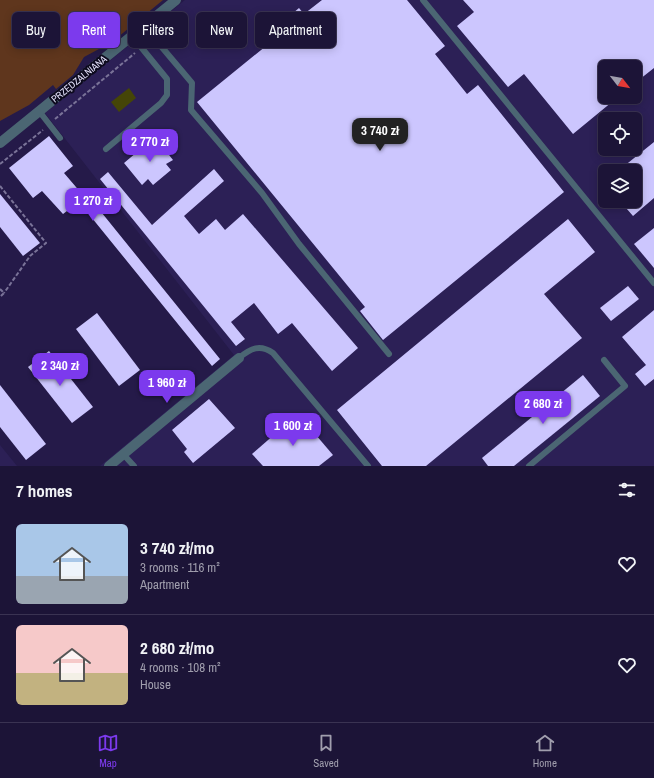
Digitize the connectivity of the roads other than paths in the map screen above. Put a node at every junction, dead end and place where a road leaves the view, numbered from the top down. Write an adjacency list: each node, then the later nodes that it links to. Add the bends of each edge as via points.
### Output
1 (176, 0): 3 (street, PRZĘDZALNIANA)
2 (423, 0): 11 (lane)
3 (161, 12)
4 (128, 39): 7 (street, PRZĘDZALNIANA)
5 (143, 48): 10 (lane, via 167,79 167,95 161,103)
6 (163, 48): 12 (lane, via 192,83 191,110 262,193)
7 (39, 111): 8 (lane); 9 (street, PRZĘDZALNIANA)
8 (60, 138)
9 (0, 143)
10 (106, 149)
11 (654, 283)
12 (389, 354)
13 (239, 358): 15 (street); 18 (lane, via 258,347 267,348 274,353)
14 (604, 360): 19 (lane, via 625,386)
15 (123, 454): 16 (street); 17 (lane)
16 (109, 466)
17 (134, 466)
18 (368, 466)
19 (529, 466)

